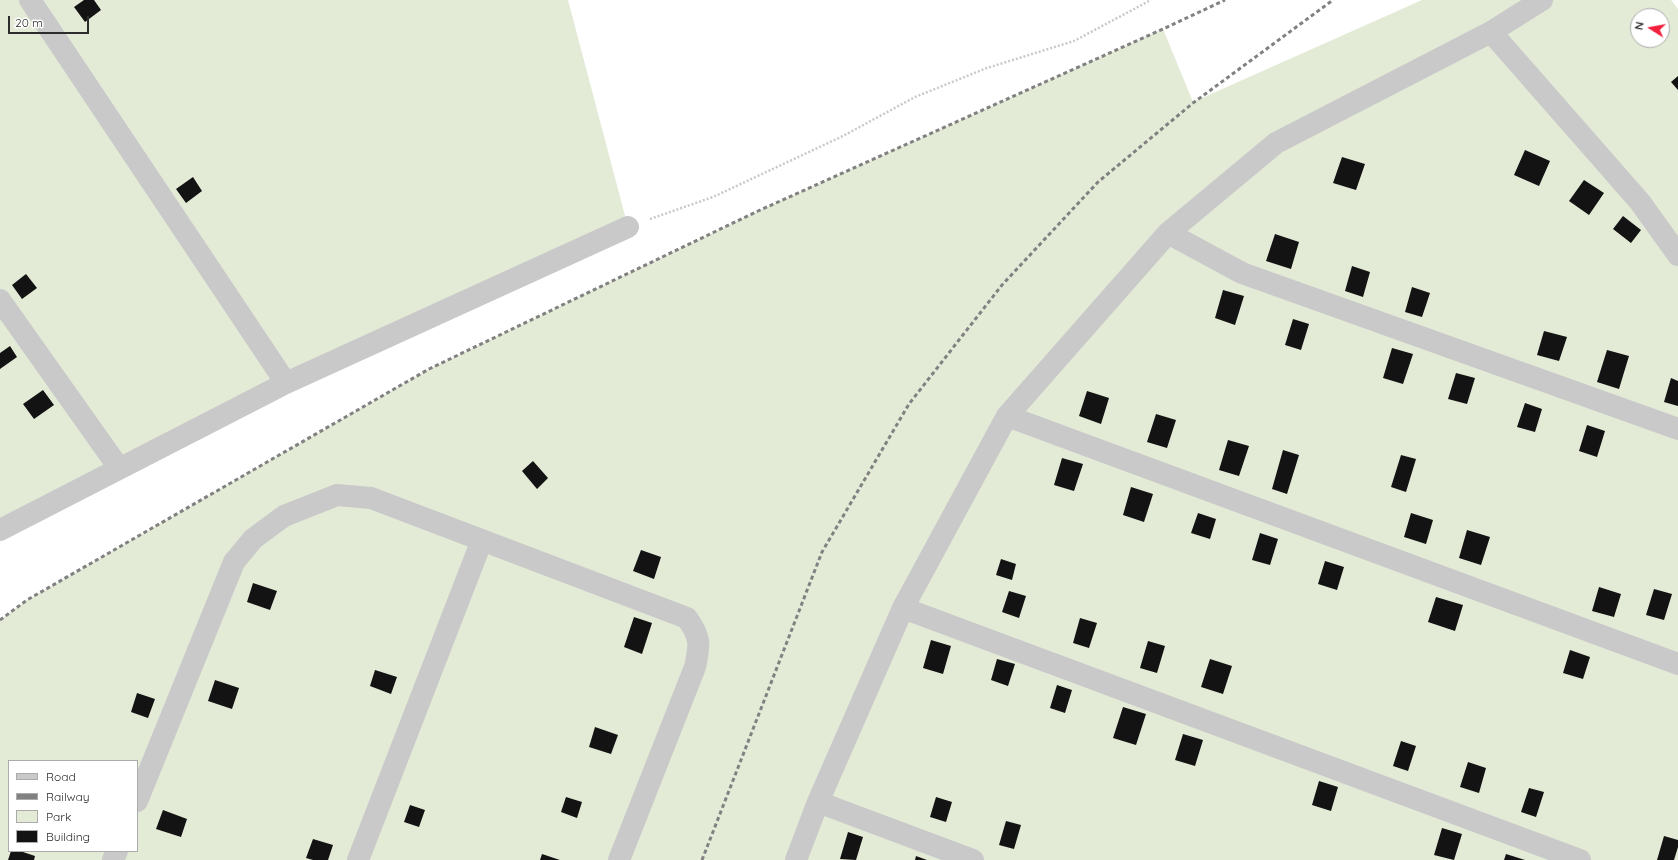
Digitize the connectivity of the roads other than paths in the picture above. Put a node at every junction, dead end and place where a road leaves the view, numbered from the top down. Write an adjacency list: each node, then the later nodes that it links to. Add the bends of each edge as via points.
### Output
1 (30, 0): 8 (street)
2 (1542, 0): 3 (street)
3 (1491, 32): 5 (street, via 1276,143); 6 (street, via 1640,202)
4 (628, 227): 8 (street)
5 (1168, 233): 9 (street); 10 (street, via 1242,273)
6 (1678, 255)
7 (0, 300): 11 (street)
8 (286, 383): 11 (street)
9 (1007, 416): 14 (street); 15 (street)
10 (1678, 429)
11 (119, 468): 12 (street)
12 (0, 530)
13 (482, 540): 16 (street, via 371,498 337,495 284,516 253,539 234,562); 18 (street); 19 (street, via 687,618 696,631 700,648 695,667)
14 (903, 608): 17 (street); 22 (street)
15 (1678, 664)
16 (138, 799)
17 (818, 802): 20 (street); 21 (street)
18 (358, 860)
19 (619, 860)
20 (796, 860)
21 (973, 860)
22 (1580, 860)

